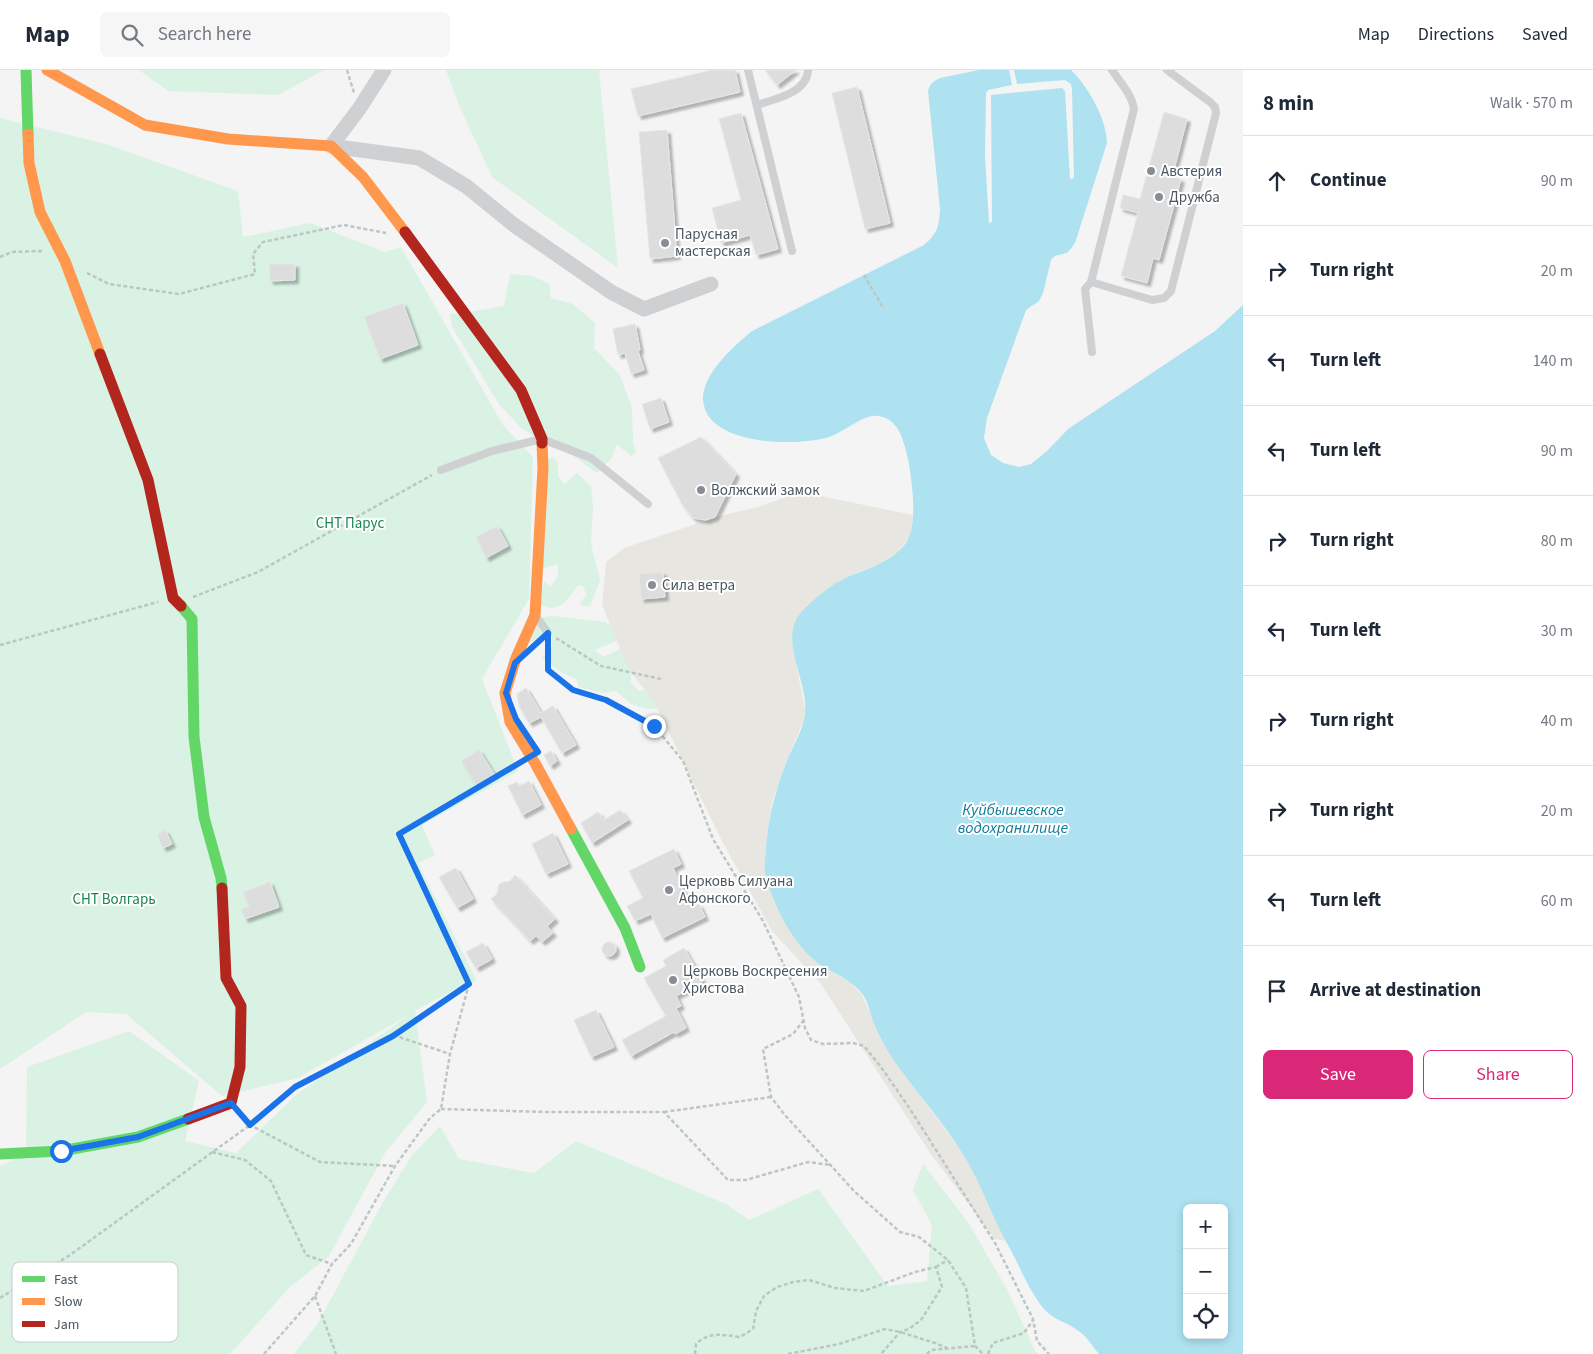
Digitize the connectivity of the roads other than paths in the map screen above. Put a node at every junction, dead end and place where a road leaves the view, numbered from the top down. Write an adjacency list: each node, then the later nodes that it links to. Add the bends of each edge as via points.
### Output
1 (26, 70): 20 (street, via 29,163 40,212 65,261 148,480 173,598 192,619 194,736 204,817 221,878 226,978 240,1006 240,1067 231,1103 138,1137 61,1151)
2 (47, 70): 9 (street, via 145,125 228,139)
3 (384, 70): 9 (street)
4 (748, 70): 8 (lane)
5 (808, 70): 8 (lane, via 798,88)
6 (1112, 70): 11 (lane, via 1134,109)
7 (1167, 70): 11 (lane, via 1210,102 1216,113 1171,291 1164,298 1152,300)
8 (757, 105): 10 (lane)
9 (331, 146): 12 (street, via 418,158 466,186 611,292 644,309); 14 (street, via 363,177 521,390)
10 (792, 251)
11 (1091, 282): 13 (lane, via 1085,289)
12 (711, 284)
13 (1092, 352)
14 (542, 439): 15 (lane, via 492,451); 16 (lane, via 591,458); 17 (street)
15 (441, 470)
16 (648, 504)
17 (535, 615): 18 (lane); 19 (street, via 505,693 510,722 625,928)
18 (548, 633)
19 (640, 967)
20 (0, 1154)

